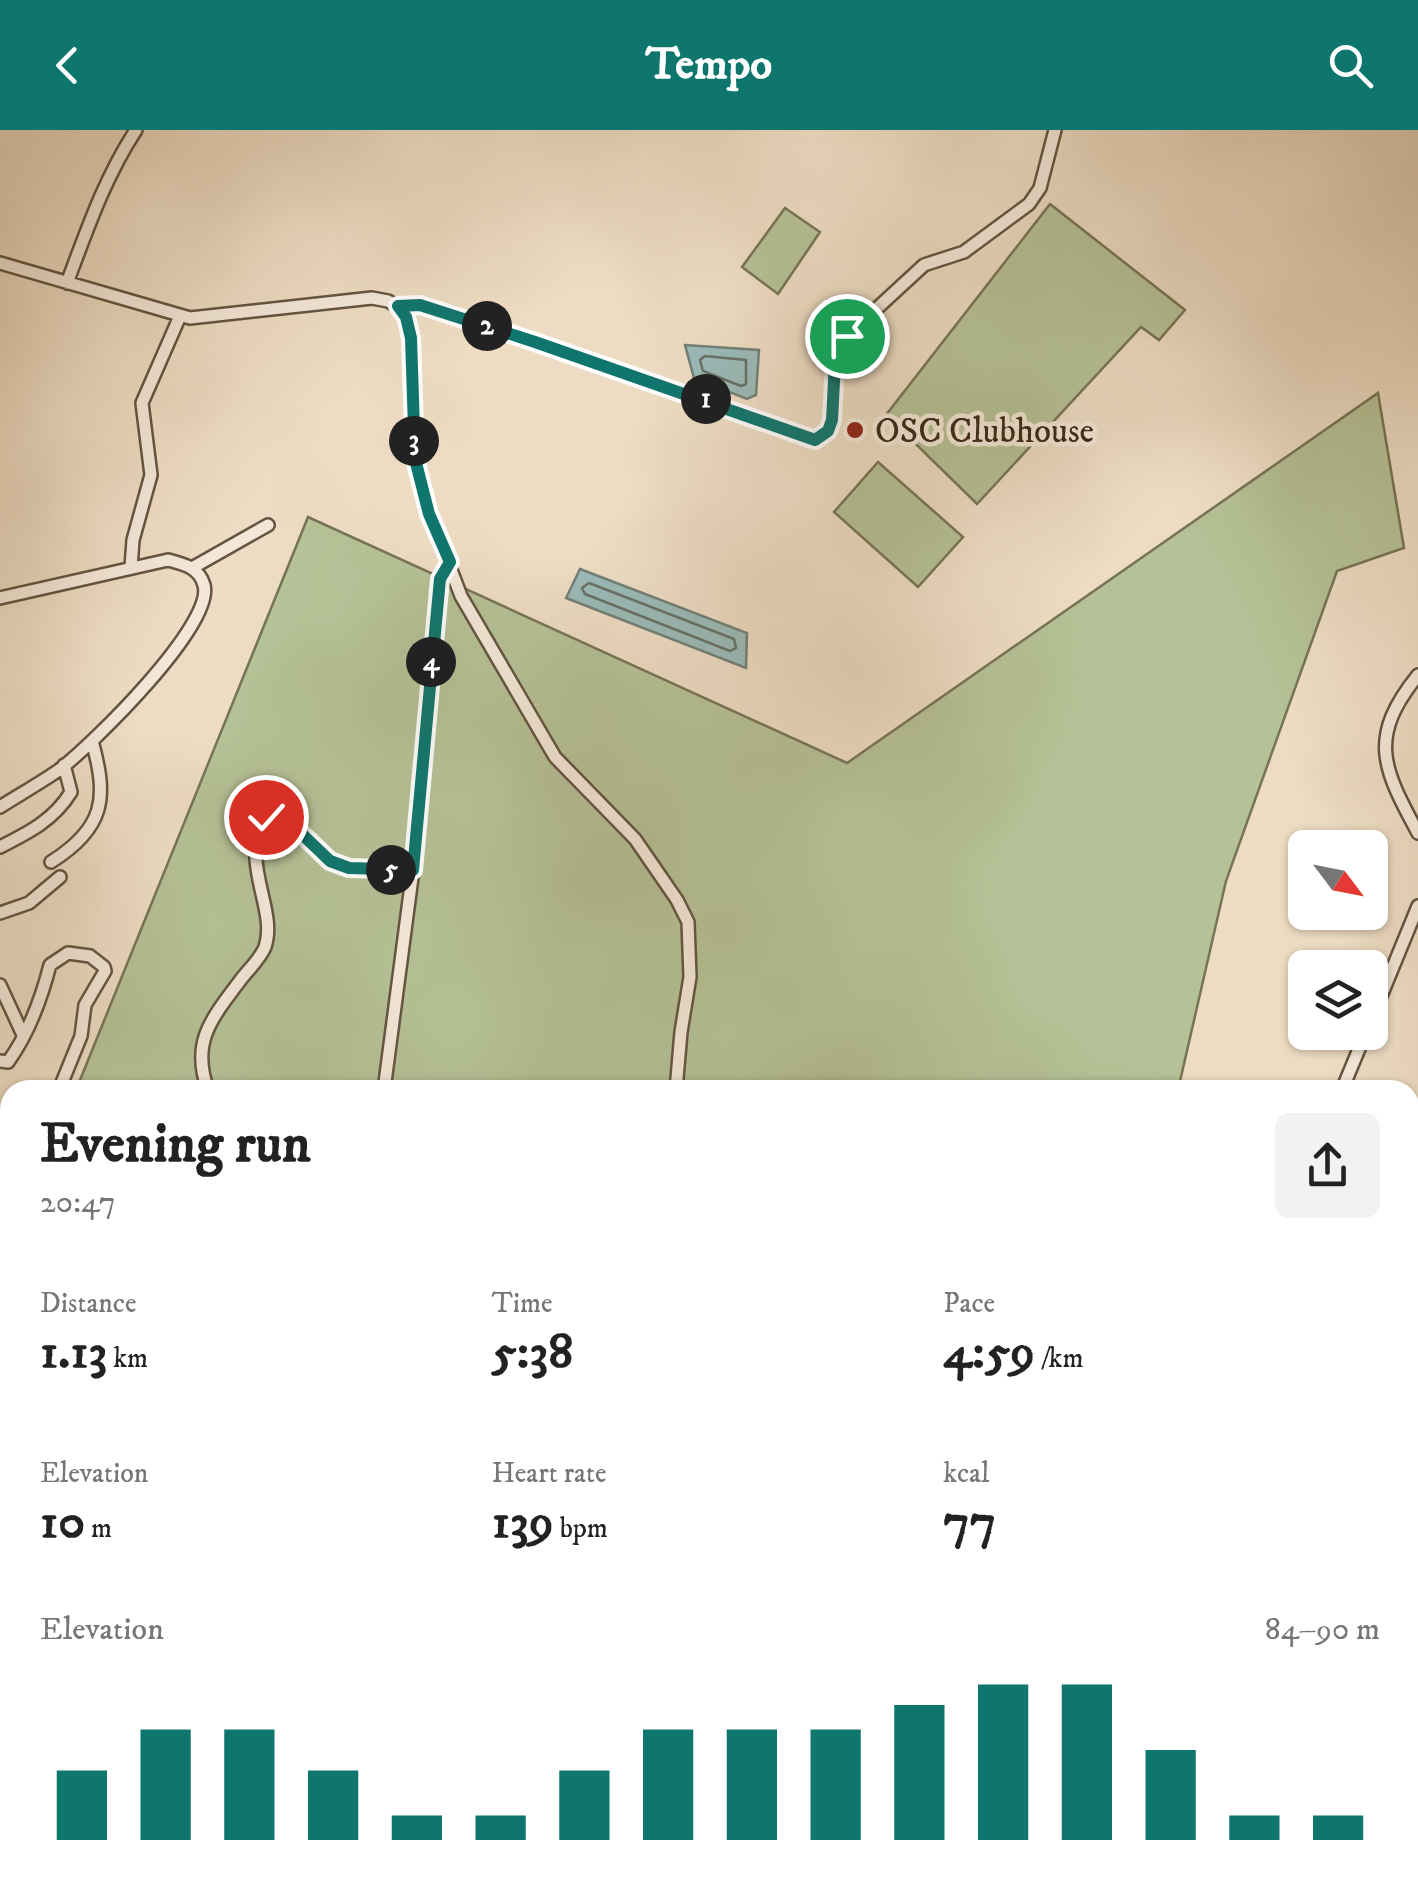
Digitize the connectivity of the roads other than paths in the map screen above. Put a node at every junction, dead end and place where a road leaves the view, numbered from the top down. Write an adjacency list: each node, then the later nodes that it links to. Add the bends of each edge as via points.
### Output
1 (136, 130): 4 (street)
2 (1055, 130): 5 (street, via 1040,188 1029,204 964,252 924,265 847,336 835,362 832,420 815,440 420,305)
3 (0, 263): 4 (street)
4 (67, 282): 6 (street)
5 (398, 306): 6 (street, via 372,298); 8 (street, via 411,338 415,459)
6 (180, 316): 9 (street, via 142,403 151,475)
7 (268, 526): 10 (street)
8 (450, 562): 19 (street, via 440,579); 31 (street, via 461,596 554,757 634,839 688,922 690,977)
9 (131, 567): 10 (street, via 168,560); 11 (street)
10 (192, 568): 13 (street, via 204,584 198,617 170,658)
11 (0, 598)
12 (1418, 675): 16 (street, via 1393,708 1384,738 1389,774)
13 (92, 740): 14 (street); 18 (street, via 102,802 70,850)
14 (64, 765): 15 (street); 17 (street, via 71,792 63,804)
15 (0, 807)
16 (1418, 833)
17 (0, 848)
18 (51, 862)
19 (413, 870): 29 (street, via 349,868 330,861 280,813 266,817 255,834 266,944 211,1022 198,1065); 30 (street)
20 (60, 876): 22 (street, via 29,904)
21 (1418, 906): 23 (street)
22 (0, 913)
23 (1388, 978)
24 (0, 985): 25 (street)
25 (22, 1035): 27 (street, via 8,1062); 28 (street, via 50,965 68,954 90,956 104,967)
26 (1359, 1050): 32 (street)
27 (0, 1061)
28 (63, 1080)
29 (204, 1080)
30 (385, 1080)
31 (677, 1080)
32 (1346, 1080)

